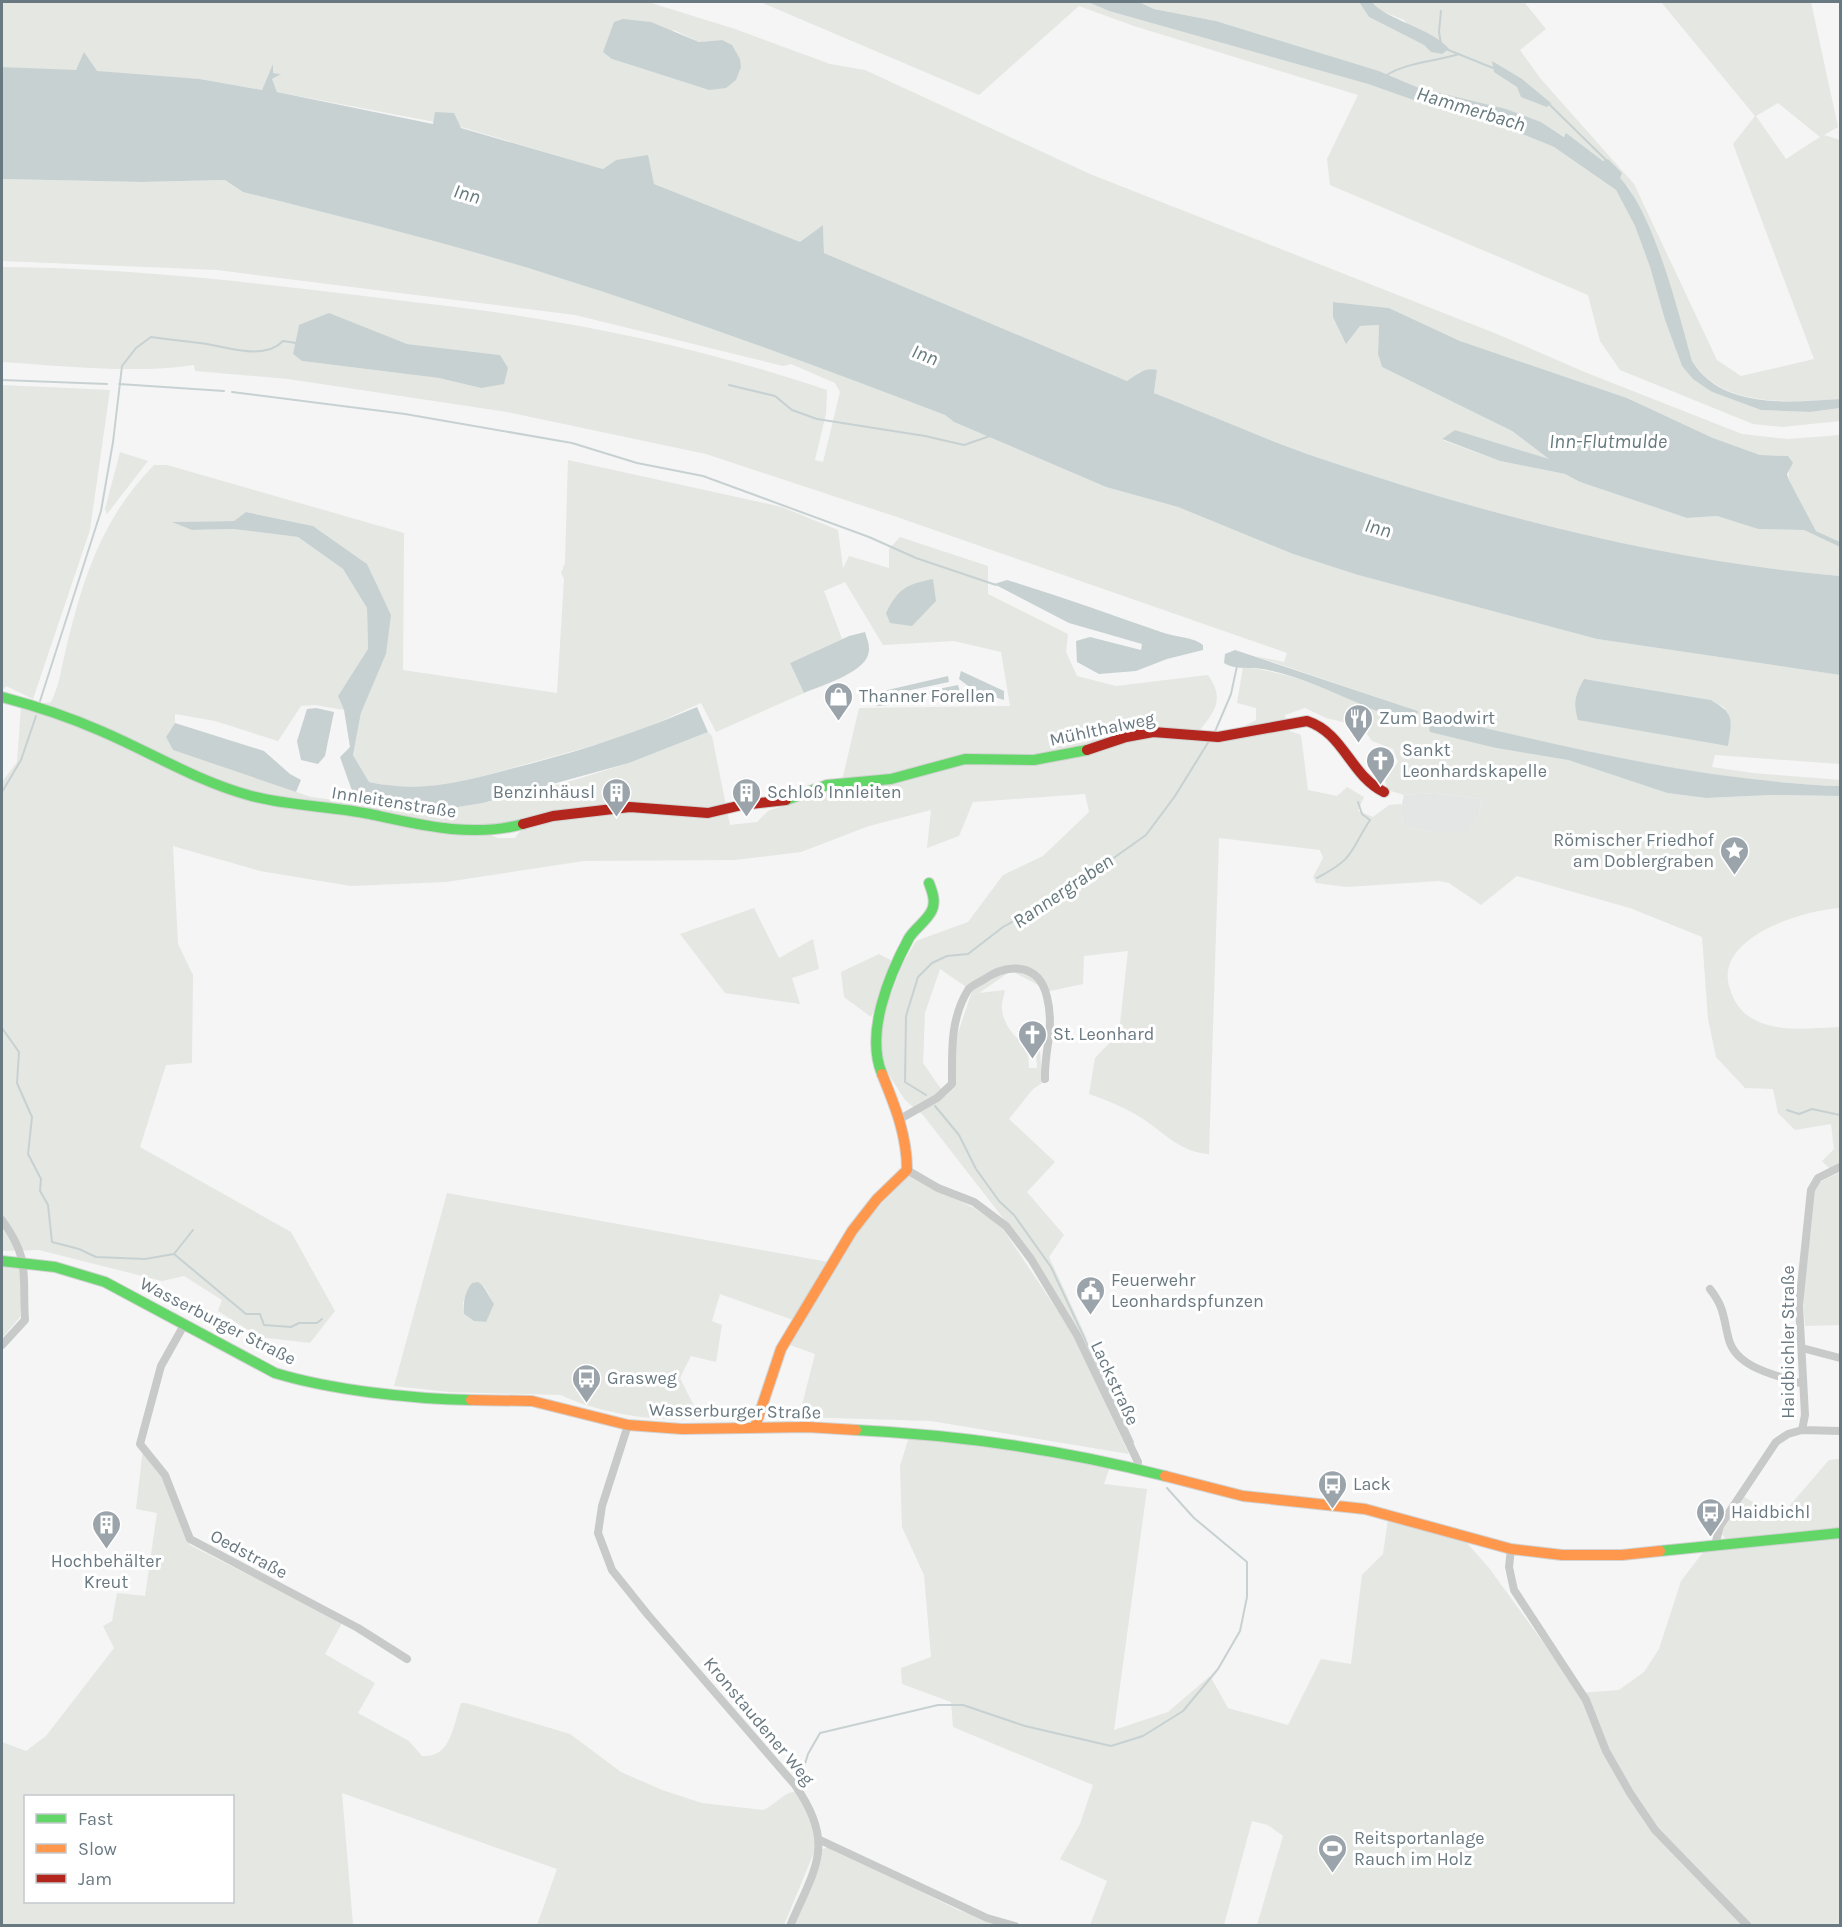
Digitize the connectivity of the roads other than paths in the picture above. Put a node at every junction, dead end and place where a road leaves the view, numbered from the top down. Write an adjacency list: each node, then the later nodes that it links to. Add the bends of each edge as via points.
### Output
1 (2, 697): 2 (street, Innleitenstraße, via 99,730 250,796 345,809 441,829 508,828 553,816 630,807 708,813 788,800 826,785)
2 (902, 777): 3 (street, Mühlthalweg, via 964,759 1034,760 1153,732 1214,737 1288,723 1318,723 1337,738 1365,783)
3 (1384, 792)
4 (929, 883): 6 (street, via 936,900 934,910 915,927 908,940 876,1026 876,1060)
5 (1045, 1079): 6 (street, via 1051,1039 1047,996 1041,982 1029,970 1016,967 993,973 969,989 957,1017 952,1042 952,1084 937,1098)
6 (900, 1119): 8 (street, via 908,1152)
7 (1840, 1167): 15 (street, Haidbichler Straße, via 1818,1178 1811,1190 1801,1269)
8 (907, 1170): 19 (street, via 852,1231 781,1349); 22 (street, Lackstraße, via 974,1202 1006,1226 1025,1250 1077,1335 1138,1462)
9 (2, 1220): 11 (street)
10 (2, 1260): 11 (street, Wasserburger Straße)
11 (24, 1261): 13 (street, Wasserburger Straße, via 86,1274); 14 (street, via 25,1320)
12 (1710, 1289): 17 (street, via 1721,1303 1730,1343 1739,1356 1754,1367)
13 (184, 1325): 18 (street, Wasserburger Straße, via 275,1373 301,1381 456,1400 532,1401); 26 (street, Oedstraße, via 161,1366 140,1444 165,1475 190,1539)
14 (2, 1345)
15 (1802, 1348): 16 (street); 17 (street, Haidbichler Straße)
16 (1840, 1358)
17 (1803, 1384): 20 (street, Haidbichler Straße)
18 (628, 1425): 19 (street, Wasserburger Straße, via 682,1429); 27 (street, Kronstaudener Weg, via 602,1506 598,1533 612,1569 795,1785 813,1810)
19 (755, 1427): 22 (street, Wasserburger Straße, via 936,1434 1025,1446)
20 (1802, 1430): 21 (street); 24 (street, Haidbichler Straße, via 1776,1442 1720,1526)
21 (1840, 1431)
22 (1137, 1468): 25 (street, Wasserburger Straße, via 1243,1496 1365,1509)
23 (1840, 1533): 24 (street, Wasserburger Straße)
24 (1715, 1545): 25 (street, Wasserburger Straße, via 1588,1557)
25 (1511, 1549): 30 (street, via 1509,1567 1514,1590 1586,1701 1606,1751 1630,1793 1655,1830)
26 (407, 1659)
27 (820, 1840): 28 (street, Kronstaudener Weg, via 809,1881); 29 (street, via 987,1918)
28 (790, 1926)
29 (1015, 1926)
30 (1748, 1926)

